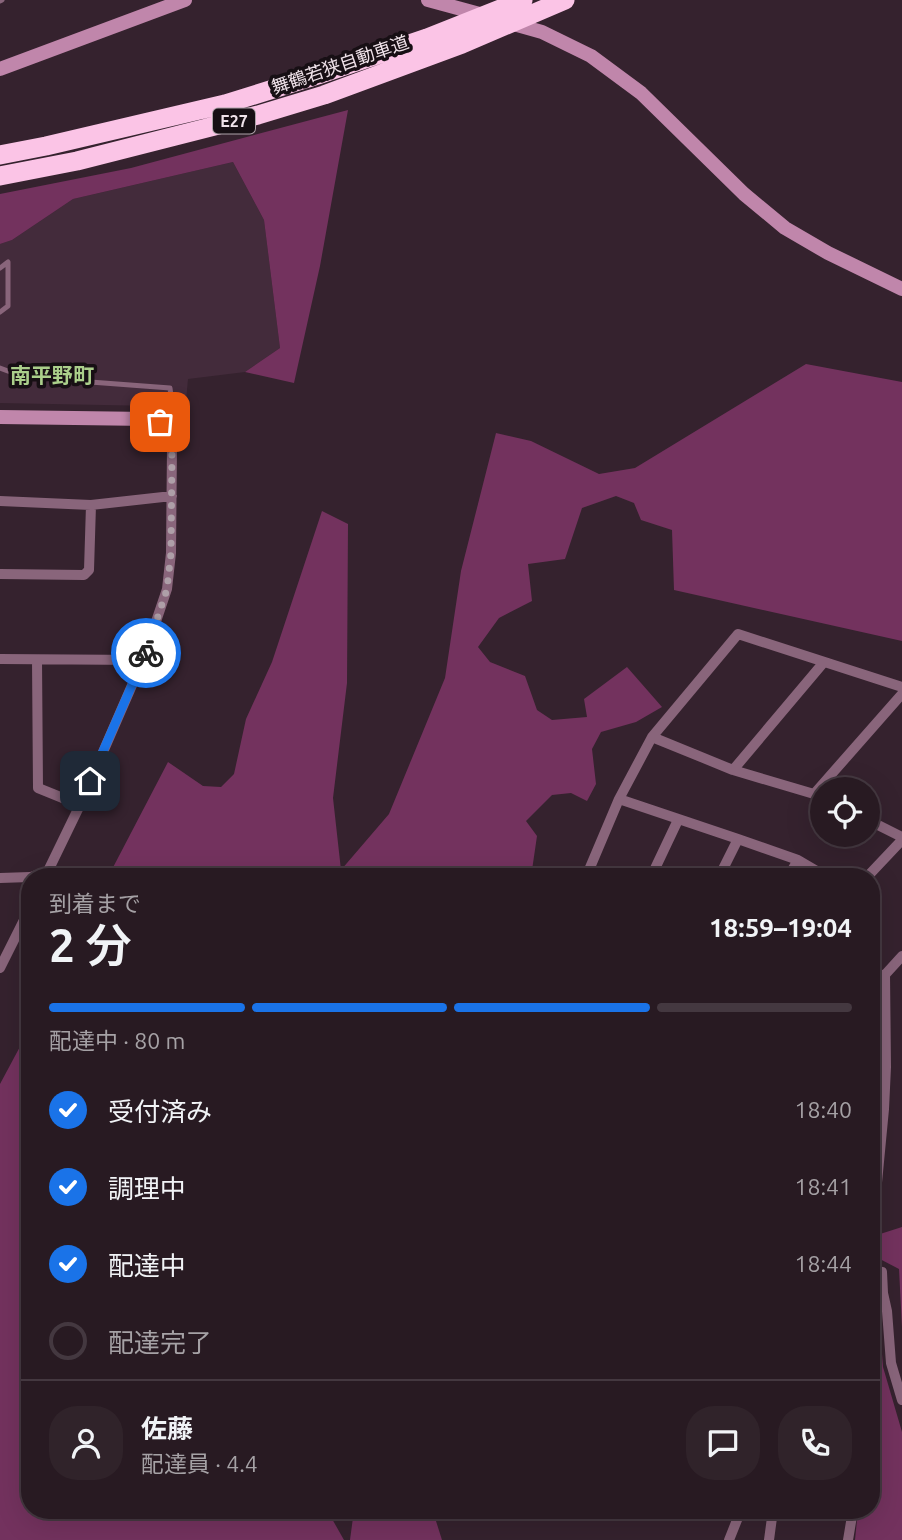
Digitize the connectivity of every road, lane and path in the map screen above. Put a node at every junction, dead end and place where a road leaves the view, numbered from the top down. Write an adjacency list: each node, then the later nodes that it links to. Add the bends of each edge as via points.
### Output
1 (185, 0): 5 (street)
2 (428, 0): 9 (street, via 542,32 591,57 641,93 785,228)
3 (523, 0): 6 (highway, 舞鶴若狭自動車道 / E27, via 427,38 225,104)
4 (565, 0): 7 (highway, 舞鶴若狭自動車道 / E27, via 324,95 78,161)
5 (0, 69)
6 (0, 155)
7 (0, 176)
8 (0, 268): 10 (lane, via 8,262 8,306)
9 (902, 289)
10 (0, 312)
11 (0, 368): 13 (lane, via 24,377 170,388 172,404)
12 (0, 417): 13 (street)
13 (160, 422): 14 (street, via 169,431 172,446)
14 (172, 496): 16 (street); 20 (street, via 167,589)
15 (0, 501): 16 (street)
16 (91, 505): 17 (street, via 89,570 84,575)
17 (0, 574)
18 (0, 659): 19 (street)
19 (37, 660): 20 (street); 29 (street, via 38,788)
20 (143, 660): 29 (street)
21 (824, 662): 22 (street); 24 (street, via 738,634); 25 (street)
22 (902, 687)
23 (902, 694): 26 (street)
24 (652, 737): 25 (street); 28 (street)
25 (733, 770): 27 (street)
26 (834, 777)
27 (810, 794)
28 (619, 799): 30 (street); 36 (street)
29 (80, 805): 35 (street)
30 (678, 820): 32 (street); 37 (street)
31 (880, 827): 33 (street)
32 (738, 839): 34 (street); 38 (street)
33 (902, 839): 41 (street)
34 (798, 860): 39 (street); 40 (street)
35 (50, 868)
36 (590, 868)
37 (655, 868)
38 (724, 868)
39 (793, 868)
40 (812, 868)
41 (875, 868)
42 (21, 877): 43 (street)
43 (0, 878)
44 (21, 926): 46 (street)
45 (902, 956): 47 (street)
46 (0, 968)
47 (885, 974): 48 (street); 49 (street, via 886,1068)
48 (880, 980)
49 (880, 1151)
50 (880, 1272): 51 (street, via 891,1363)
51 (902, 1400)
52 (737, 1519): 55 (street)
53 (772, 1519): 56 (street)
54 (852, 1519): 57 (street)
55 (729, 1540)
56 (769, 1540)
57 (848, 1540)

